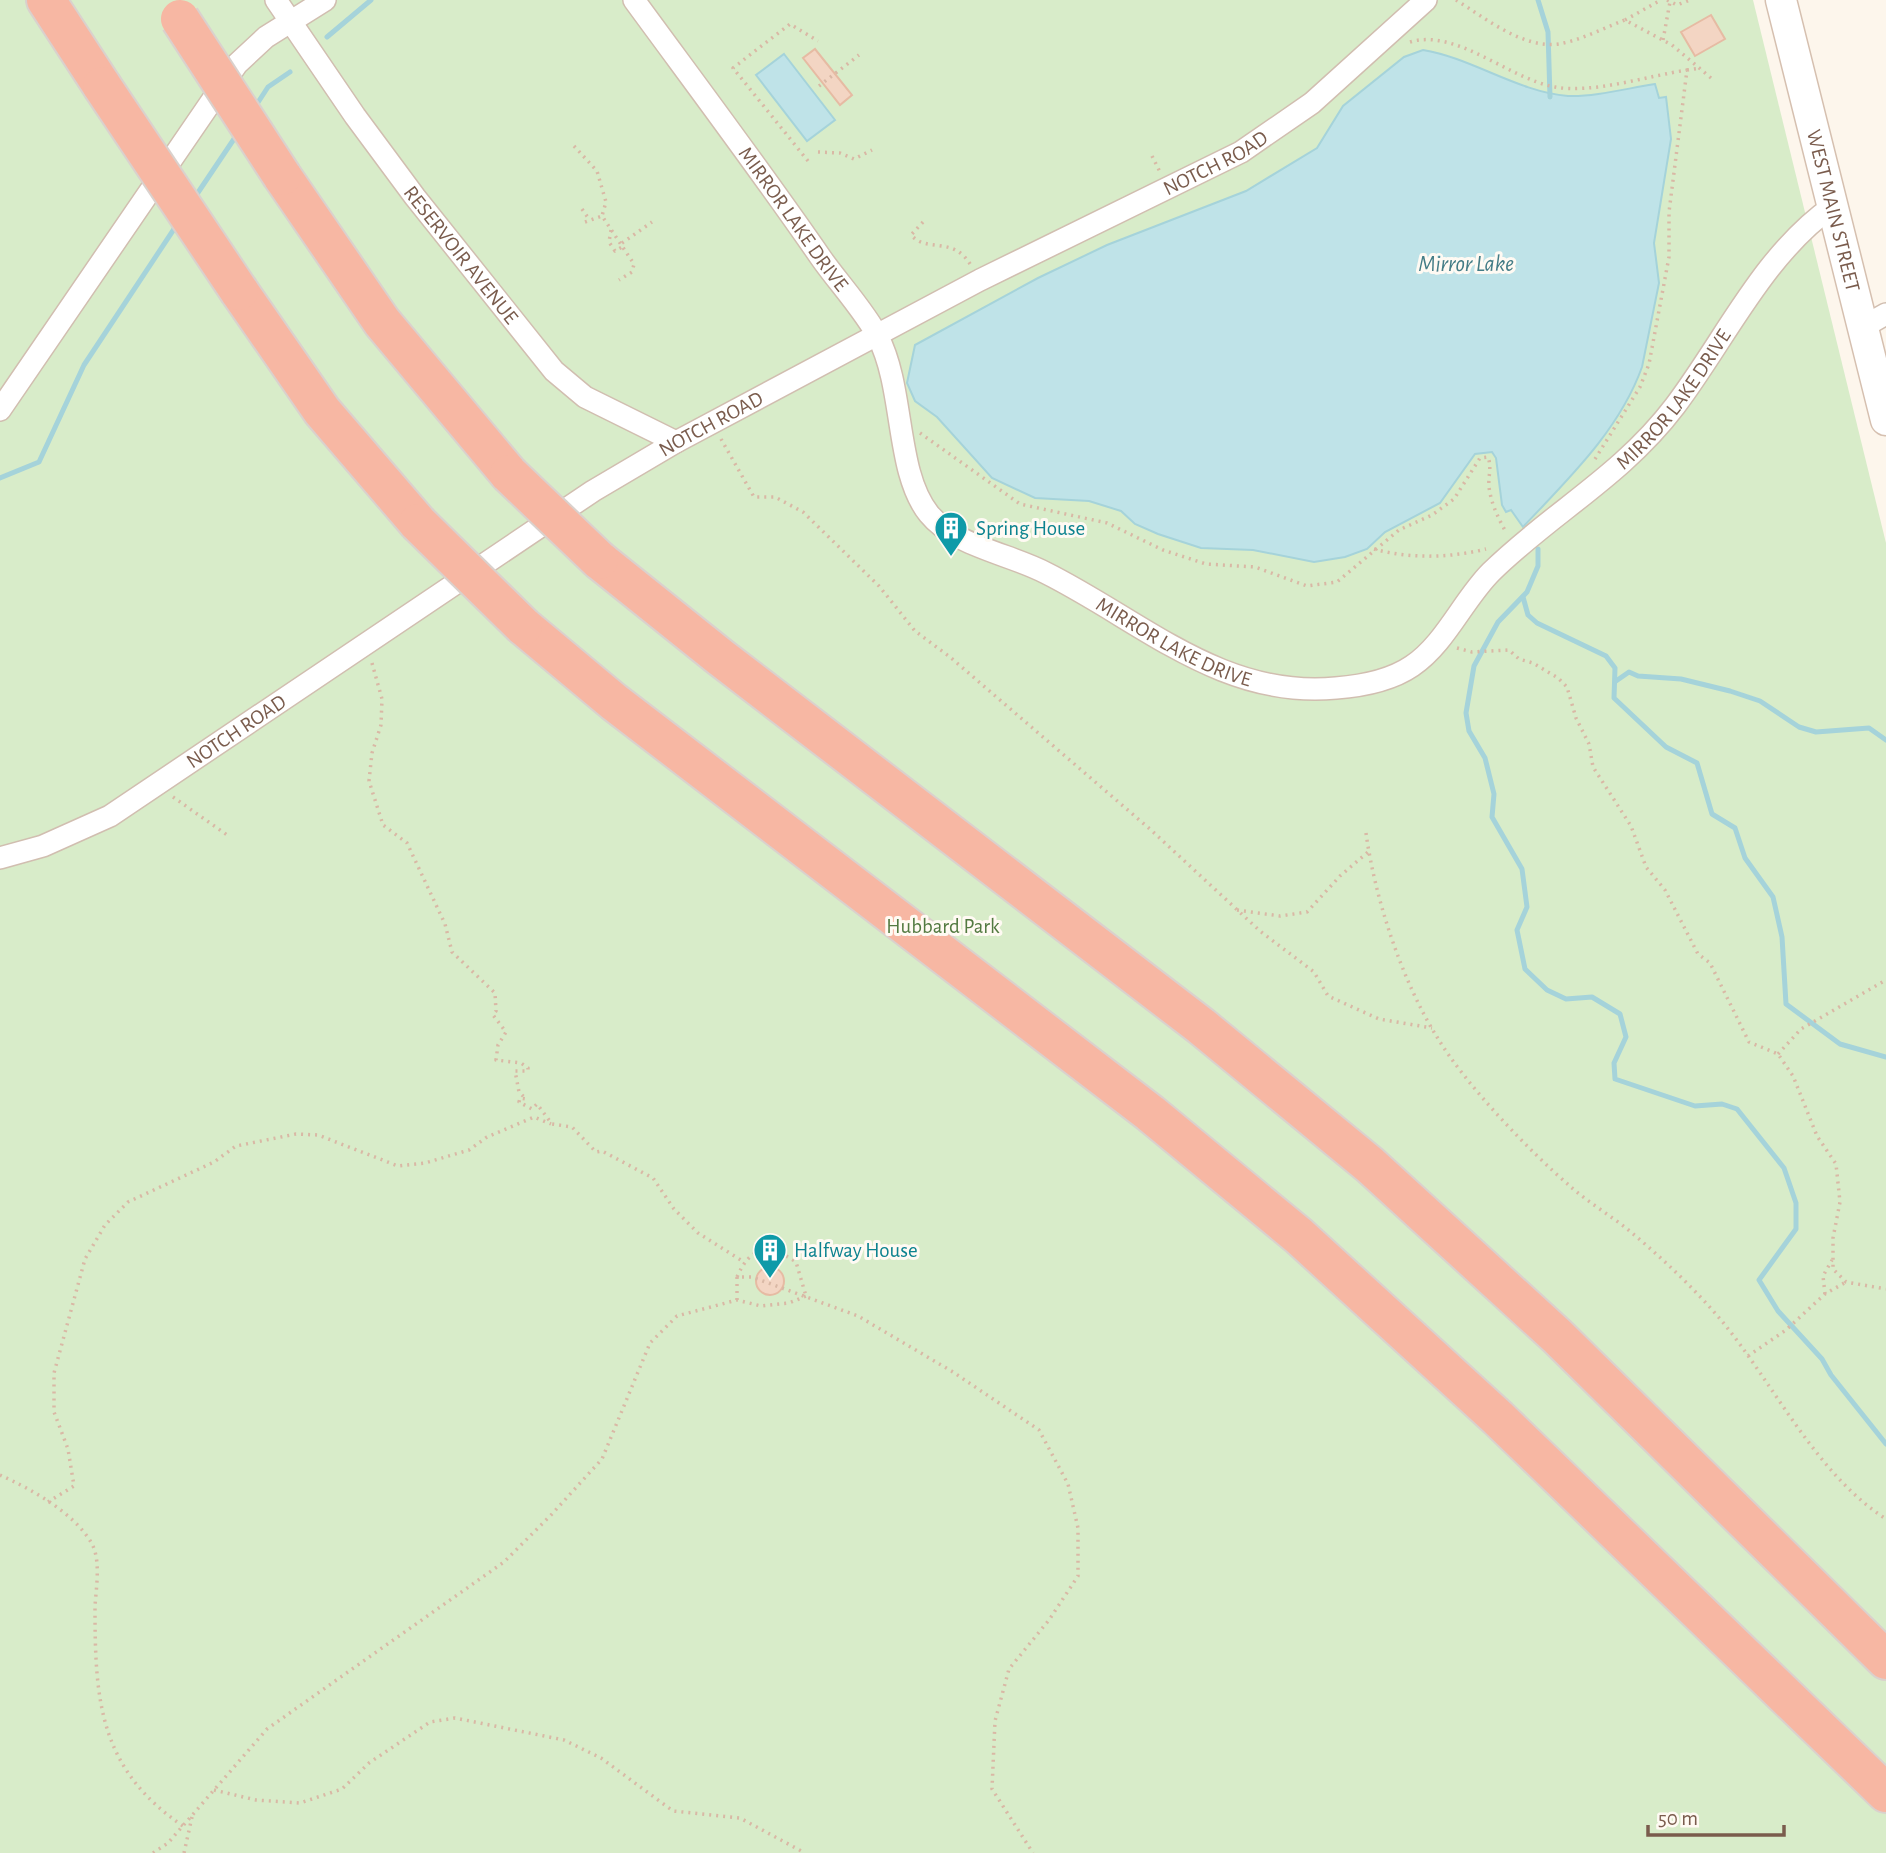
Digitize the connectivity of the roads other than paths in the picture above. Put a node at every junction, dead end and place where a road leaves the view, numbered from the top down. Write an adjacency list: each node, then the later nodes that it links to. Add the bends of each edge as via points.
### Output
1 (46, 0): 17 (highway, bridge, via 335,427 418,523 523,626 614,702 1150,1112 1289,1227 1537,1455)
2 (276, 0): 8 (street, RESERVOIR AVENUE)
3 (325, 0): 8 (street)
4 (635, 0): 11 (street, MIRROR LAKE DRIVE)
5 (1426, 0): 11 (street, NOTCH ROAD, via 1311,103 1241,152)
6 (1781, 0): 9 (main road, WEST MAIN STREET)
7 (173, 10): 16 (highway, bridge, via 388,330 509,474 599,560 720,657 1191,1018 1350,1148 1529,1309)
8 (290, 20): 12 (street, via 237,64); 14 (street, RESERVOIR AVENUE, via 407,187 554,370 584,397)
9 (1833, 206): 10 (main road, WEST MAIN STREET); 11 (street, MIRROR LAKE DRIVE, via 1788,244 1673,408 1618,468 1506,558 1413,666 1355,687 1287,690 1225,672 1130,624 1045,572 950,532 917,497 891,372)
10 (1875, 321): 13 (main road, WEST MAIN STREET)
11 (878, 335): 14 (street, NOTCH ROAD)
12 (0, 410)
13 (1886, 420)
14 (676, 442): 15 (street, NOTCH ROAD, via 593,491 110,816 78,832)
15 (0, 858)
16 (1886, 1660)
17 (1886, 1793)

